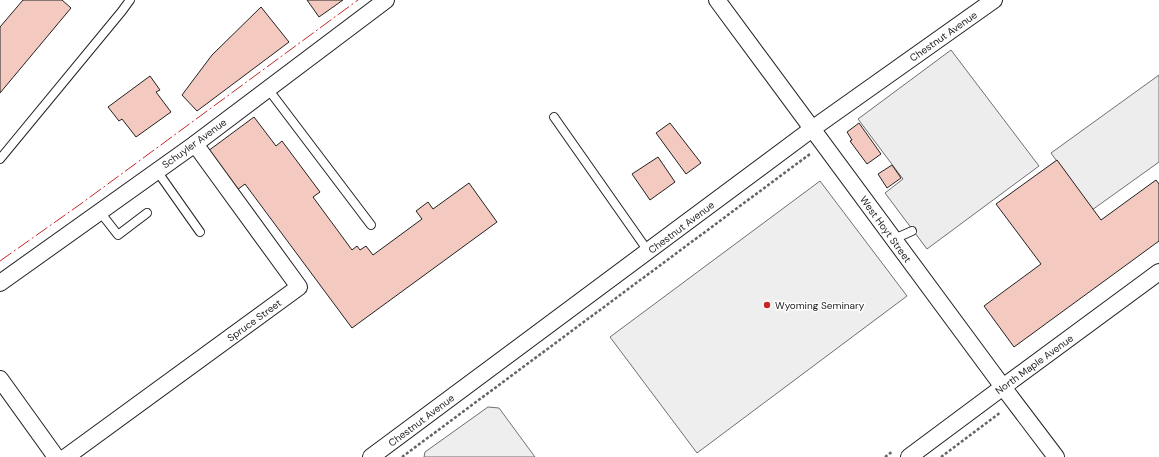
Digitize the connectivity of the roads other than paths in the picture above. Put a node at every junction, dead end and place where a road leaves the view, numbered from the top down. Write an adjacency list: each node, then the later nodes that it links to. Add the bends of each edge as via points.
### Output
1 (130, 0): 9 (lane)
2 (386, 0): 5 (street, Schuyler Avenue)
3 (717, 0): 7 (street, West Hoyt Street)
4 (994, 0): 7 (street, Chestnut Avenue)
5 (268, 89): 8 (street, Schuyler Avenue); 13 (lane)
6 (554, 117): 17 (lane)
7 (812, 129): 16 (street, West Hoyt Street); 17 (street, Chestnut Avenue)
8 (195, 144): 10 (street, Schuyler Avenue); 24 (street, Spruce Street, via 299,287)
9 (0, 159)
10 (157, 171): 11 (street, Schuyler Avenue); 15 (lane)
11 (100, 212): 12 (lane, via 118,235); 19 (street, Schuyler Avenue)
12 (147, 212)
13 (371, 225)
14 (912, 231): 16 (lane)
15 (200, 232)
16 (894, 239): 21 (street, West Hoyt Street)
17 (648, 252): 25 (street, Chestnut Avenue)
18 (1159, 272): 21 (street, North Maple Avenue)
19 (0, 283)
20 (1, 383): 23 (street)
21 (1003, 387): 22 (street, North Maple Avenue); 26 (street, West Hoyt Street)
22 (903, 452)
23 (56, 457)
24 (66, 457)
25 (371, 457)
26 (1056, 457)

